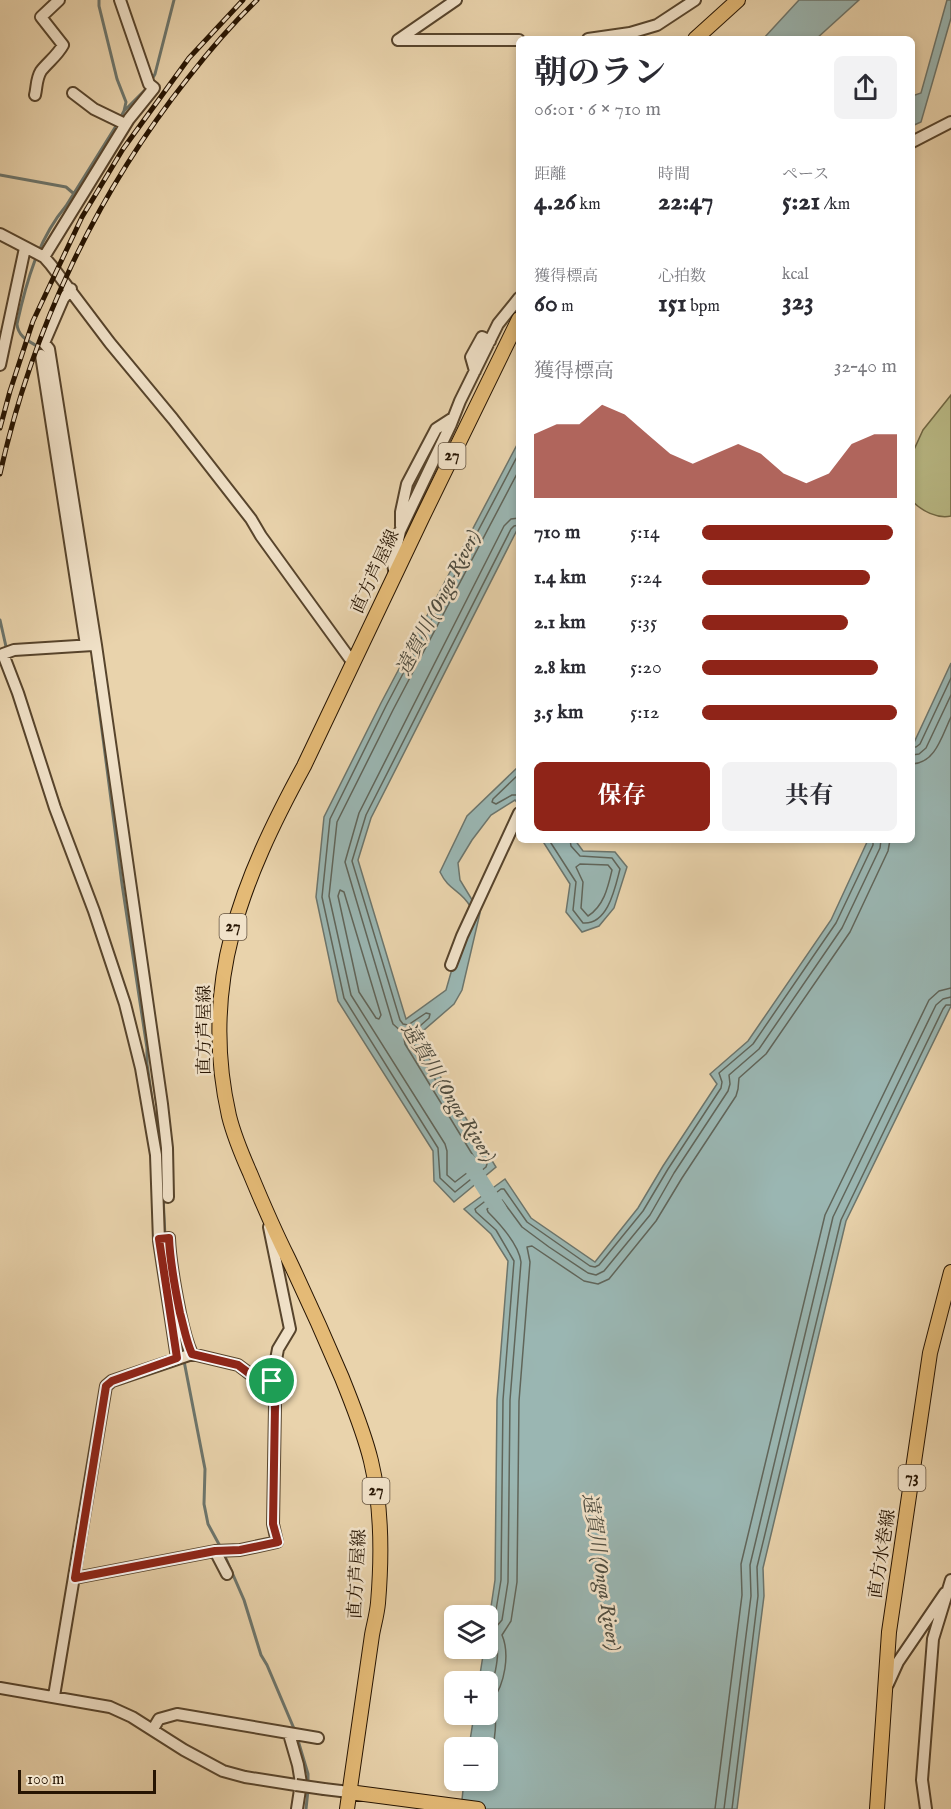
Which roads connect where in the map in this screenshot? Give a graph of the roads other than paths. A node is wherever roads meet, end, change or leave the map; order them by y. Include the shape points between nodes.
1 (59, 0) edge
2 (120, 0) edge
3 (456, 0) edge
4 (695, 0) edge
5 (738, 0) edge
6 (609, 36) edge
7 (698, 36) edge
8 (516, 40) edge
9 (73, 93) dead end
10 (35, 95) dead end
11 (951, 122) edge
12 (125, 124) junction
13 (915, 140) edge
14 (0, 234) edge
15 (35, 253) junction
16 (70, 289) junction
17 (516, 302) edge
18 (516, 325) edge
19 (41, 355) dead end
20 (0, 365) edge
21 (395, 575) junction
22 (353, 663) junction
23 (516, 819) edge
24 (452, 965) dead end
25 (168, 1197) dead end
26 (265, 1209) junction
27 (951, 1272) edge
28 (184, 1356) junction
29 (272, 1381) junction
30 (220, 1550) junction
31 (227, 1574) dead end
32 (75, 1578) junction
33 (950, 1584) edge
34 (0, 1688) edge
35 (886, 1688) junction
36 (54, 1696) junction
37 (153, 1729) junction
38 (289, 1734) junction
39 (318, 1738) dead end
40 (354, 1793) junction
41 (297, 1809) edge
42 (347, 1809) edge
43 (478, 1809) edge
44 (877, 1809) edge
45 (926, 1809) edge

1 - 10 street via 41,17 63,45 41,71
2 - 12 street via 149,84 154,88
3 - 8 street via 398,40
4 - 6 street via 657,25
5 - 7 main road
9 - 12 street
11 - 13 street
12 - 15 street
14 - 15 street
15 - 16 street
15 - 20 street
16 - 22 street via 251,519
16 - 25 street via 44,343 49,349 96,645 162,1104
17 - 21 street via 498,324 401,529 393,564
18 - 21 main road, 直方芦屋線 / 27
19 - 28 street via 89,645 3,654 125,1004 156,1155 163,1238
21 - 22 main road, 直方芦屋線 / 27
22 - 26 main road, 直方芦屋線 / 27 via 248,881 223,970 220,1056 224,1090 233,1127
23 - 24 street
26 - 29 street via 290,1329 278,1349
26 - 40 main road, 直方芦屋線 / 27 via 362,1427 372,1463 381,1548
27 - 35 main road, 直方水巻線 / 73 via 930,1353 889,1632
28 - 29 street via 238,1365 250,1374
28 - 32 street via 106,1386
29 - 30 street via 273,1524 278,1542
30 - 31 street
30 - 32 street
32 - 36 street
33 - 35 street via 898,1662
33 - 45 street via 933,1639 922,1780
34 - 36 street
35 - 44 main road, 直方水巻線 / 73
36 - 37 street via 110,1707
37 - 38 street via 159,1719 177,1714
37 - 40 street, bridge via 223,1771
38 - 39 street
38 - 41 street via 301,1783
40 - 42 main road, 直方芦屋線 / 27
40 - 43 main road

